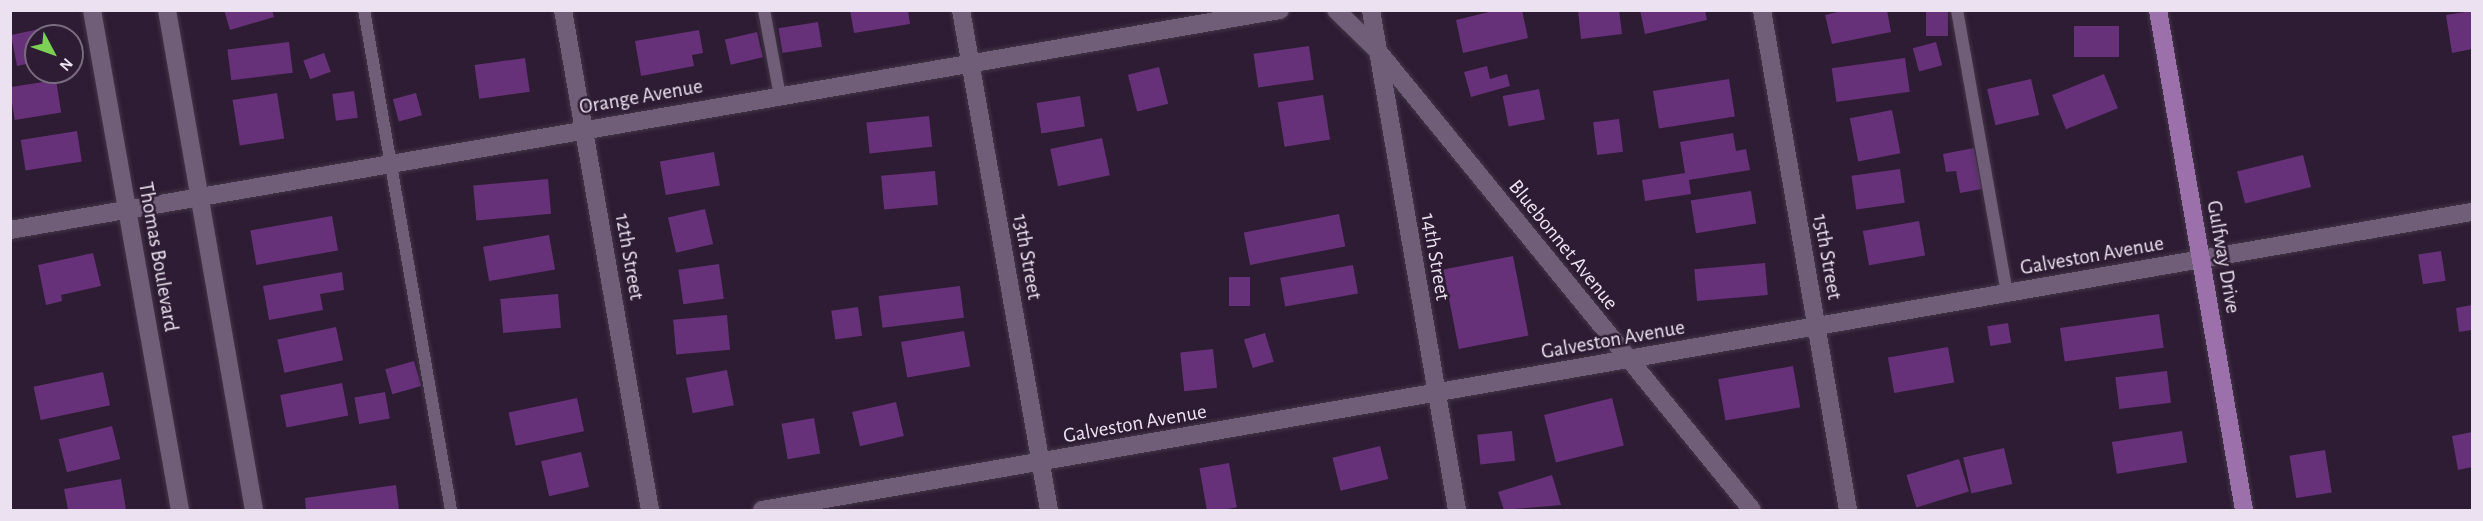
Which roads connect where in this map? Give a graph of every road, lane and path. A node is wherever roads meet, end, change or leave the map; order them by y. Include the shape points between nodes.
1 (92, 10) edge
2 (168, 10) edge
3 (364, 10) edge
4 (562, 10) edge
5 (764, 10) edge
6 (961, 10) edge
7 (1280, 10) edge
8 (1336, 10) edge
9 (1371, 10) edge
10 (1762, 10) edge
11 (1957, 10) edge
12 (2158, 10) edge
13 (1377, 50) junction
14 (970, 64) junction
15 (780, 96) junction
16 (584, 130) junction
17 (390, 163) junction
18 (200, 197) junction
19 (127, 210) junction
20 (2472, 212) edge
21 (10, 230) edge
22 (2201, 260) junction
23 (2007, 294) junction
24 (1817, 328) junction
25 (1627, 360) junction
26 (1437, 396) junction
27 (1041, 462) junction
28 (180, 510) edge
29 (254, 510) edge
30 (451, 510) edge
31 (650, 510) edge
32 (762, 510) edge
33 (1049, 510) edge
34 (1457, 510) edge
35 (1752, 510) edge
36 (1848, 510) edge
37 (2244, 510) edge

1 - 19 street, Thomas Boulevard
2 - 18 street
3 - 17 lane
4 - 16 street, 12th Street
5 - 15 lane
6 - 14 street, 13th Street
7 - 14 street, Orange Avenue
8 - 13 street, Bluebonnet Avenue
9 - 13 street, 14th Street
10 - 24 street, 15th Street
11 - 23 lane
12 - 22 main road, Gulfway Drive
13 - 25 street, Bluebonnet Avenue
13 - 26 street, 14th Street
14 - 15 street, Orange Avenue
14 - 27 street, 13th Street
15 - 16 street, Orange Avenue
16 - 17 street, Orange Avenue
16 - 31 street, 12th Street
17 - 18 street, Orange Avenue
17 - 30 lane
18 - 19 street, Orange Avenue
18 - 29 street
19 - 21 street, Orange Avenue
19 - 28 street, Thomas Boulevard
20 - 22 street, Galveston Avenue
22 - 23 street, Galveston Avenue
22 - 37 main road, Gulfway Drive
23 - 24 street, Galveston Avenue
24 - 25 street, Galveston Avenue
24 - 36 street, 15th Street
25 - 26 street, Galveston Avenue
25 - 35 street, Bluebonnet Avenue
26 - 27 street, Galveston Avenue
26 - 34 street, 14th Street
27 - 32 street, Galveston Avenue
27 - 33 street, 13th Street

